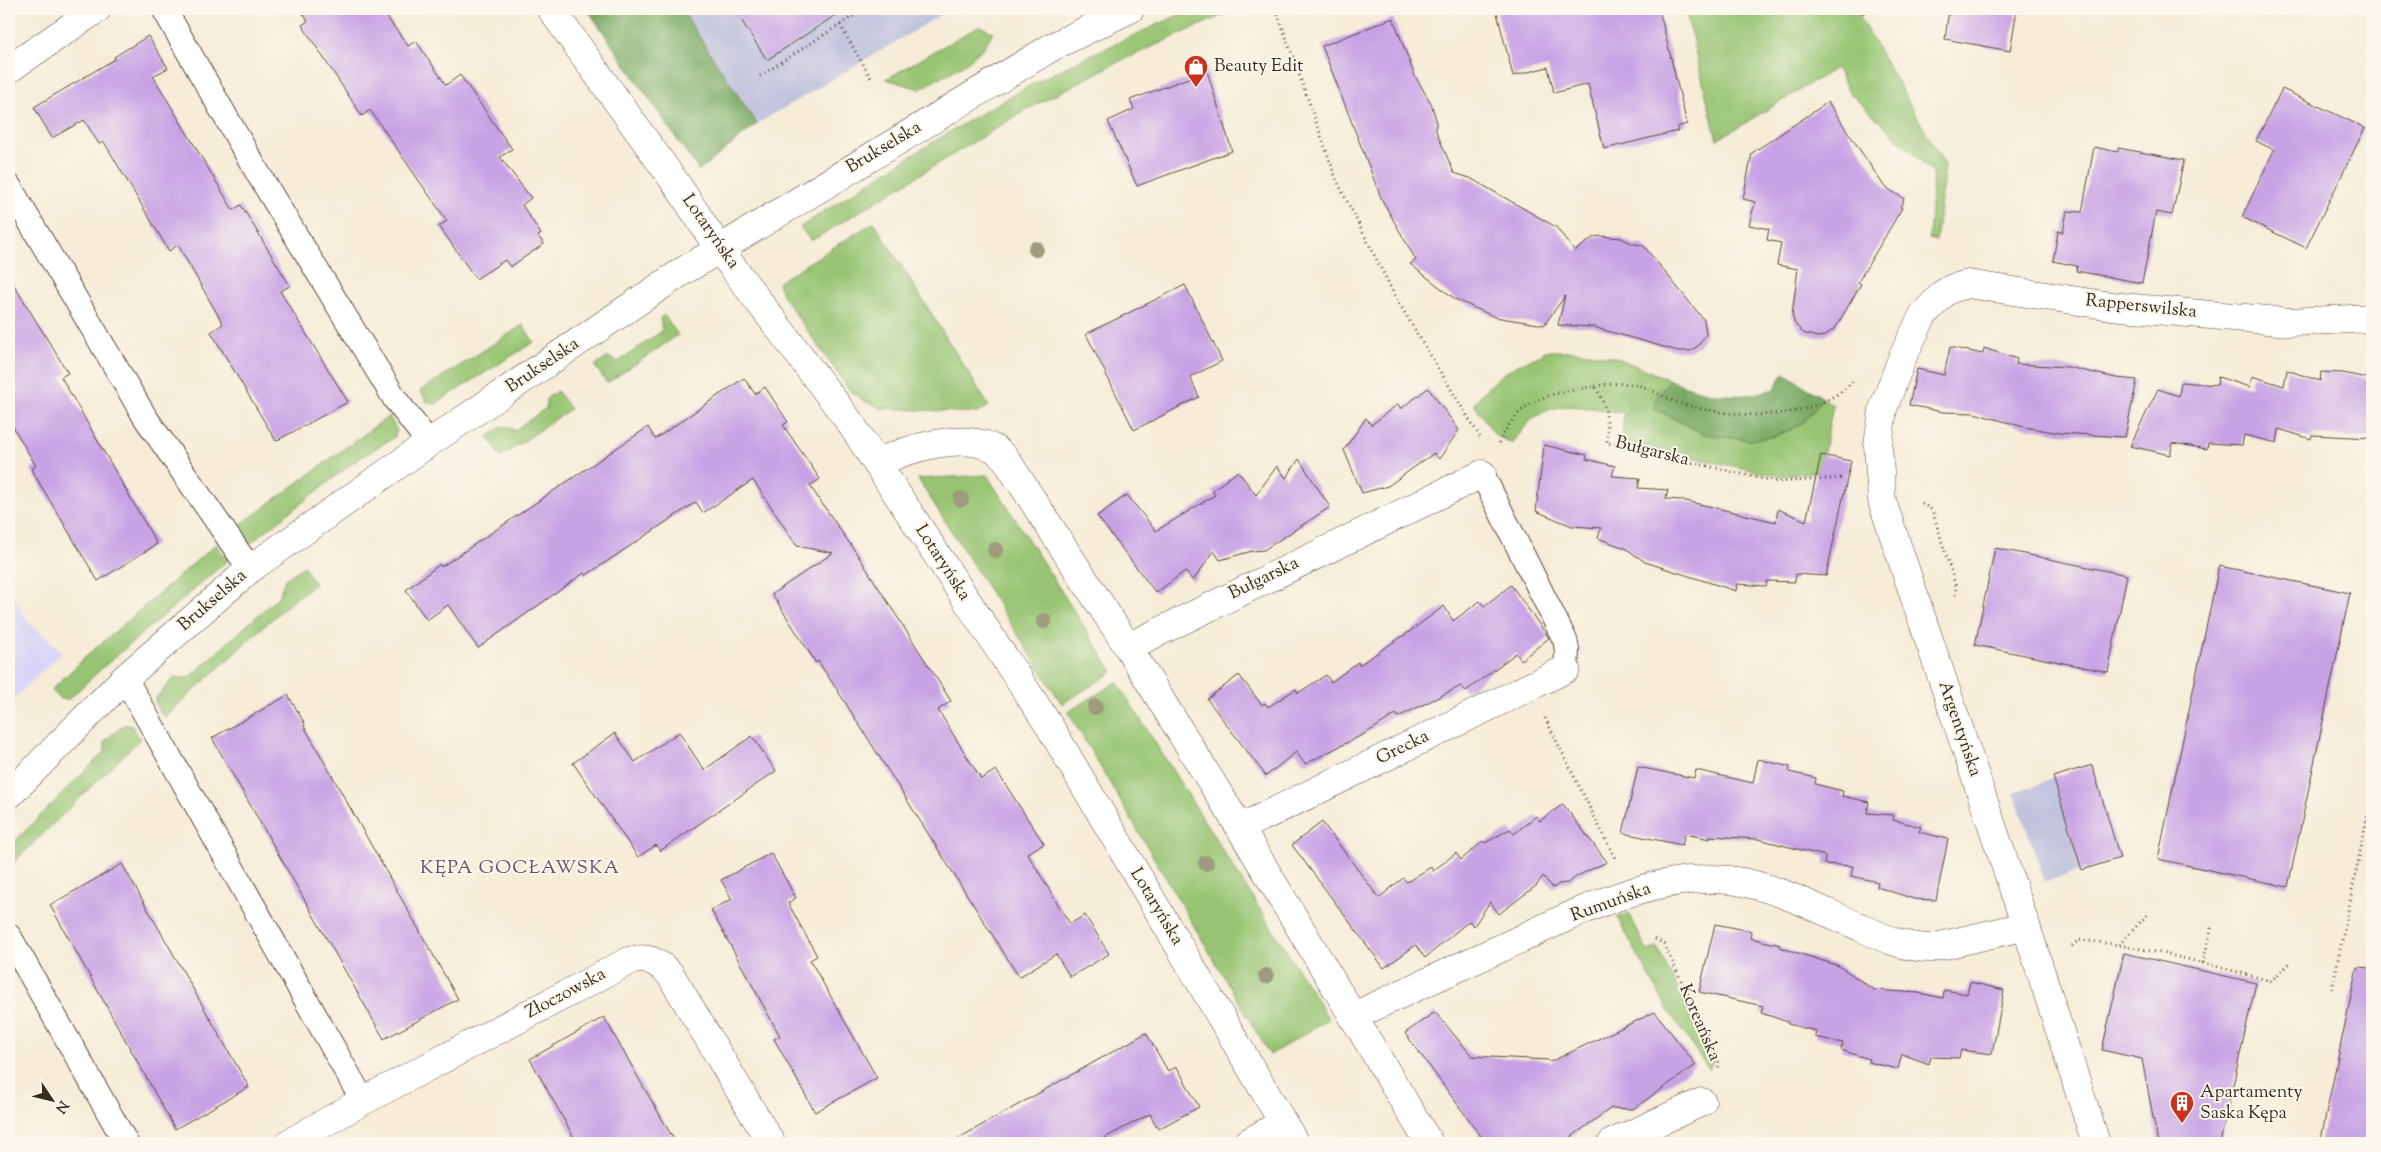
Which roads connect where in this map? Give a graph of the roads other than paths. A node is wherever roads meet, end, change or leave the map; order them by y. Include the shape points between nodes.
1 (97, 9) edge
2 (164, 9) edge
3 (550, 9) edge
4 (1130, 9) edge
5 (9, 69) edge
6 (9, 186) edge
7 (720, 249) junction
8 (1923, 315) joint
9 (2372, 318) edge
10 (429, 443) junction
11 (877, 463) junction
12 (1482, 474) joint
13 (250, 569) junction
14 (1128, 647) junction
15 (1554, 674) joint
16 (125, 678) junction
17 (9, 795) edge
18 (1240, 828) junction
19 (2026, 926) junction
20 (9, 936) edge
21 (1352, 1017) junction
22 (363, 1101) junction
23 (1702, 1102) road end
24 (1289, 1133) edge
25 (126, 1143) edge
26 (289, 1143) edge
27 (770, 1143) edge
28 (1247, 1143) edge
29 (1429, 1143) edge
30 (1612, 1143) edge
31 (2096, 1143) edge

1 - 5 street
2 - 10 lane via 259,175 390,391
3 - 7 street, Lotaryńska
4 - 7 street, Brukselska via 1052,47
6 - 13 lane via 144,418
7 - 10 street, Brukselska
7 - 11 street, Lotaryńska via 850,421
8 - 9 street, Rapperswilska via 1944,293 1968,284 2111,306 2289,322
8 - 19 street, Argentyńska via 1883,409 1878,445 1882,501
10 - 13 street, Brukselska
11 - 14 street via 903,451 957,441 993,448 1005,458
11 - 24 street, Lotaryńska via 1050,727
12 - 14 street, Bułgarska
12 - 15 lane via 1565,640 1568,650
13 - 16 street, Brukselska
14 - 18 street
15 - 18 street, Grecka
16 - 17 street, Brukselska
16 - 22 lane
18 - 21 street
19 - 21 street, Rumuńska via 1931,948 1916,948 1776,891 1722,879 1690,880 1632,891 1537,931
19 - 31 street, Argentyńska
20 - 25 lane
21 - 29 street
22 - 26 street, Złoczowska
22 - 27 street, Złoczowska via 629,961 644,958 656,962 670,974
23 - 30 street
24 - 28 street

